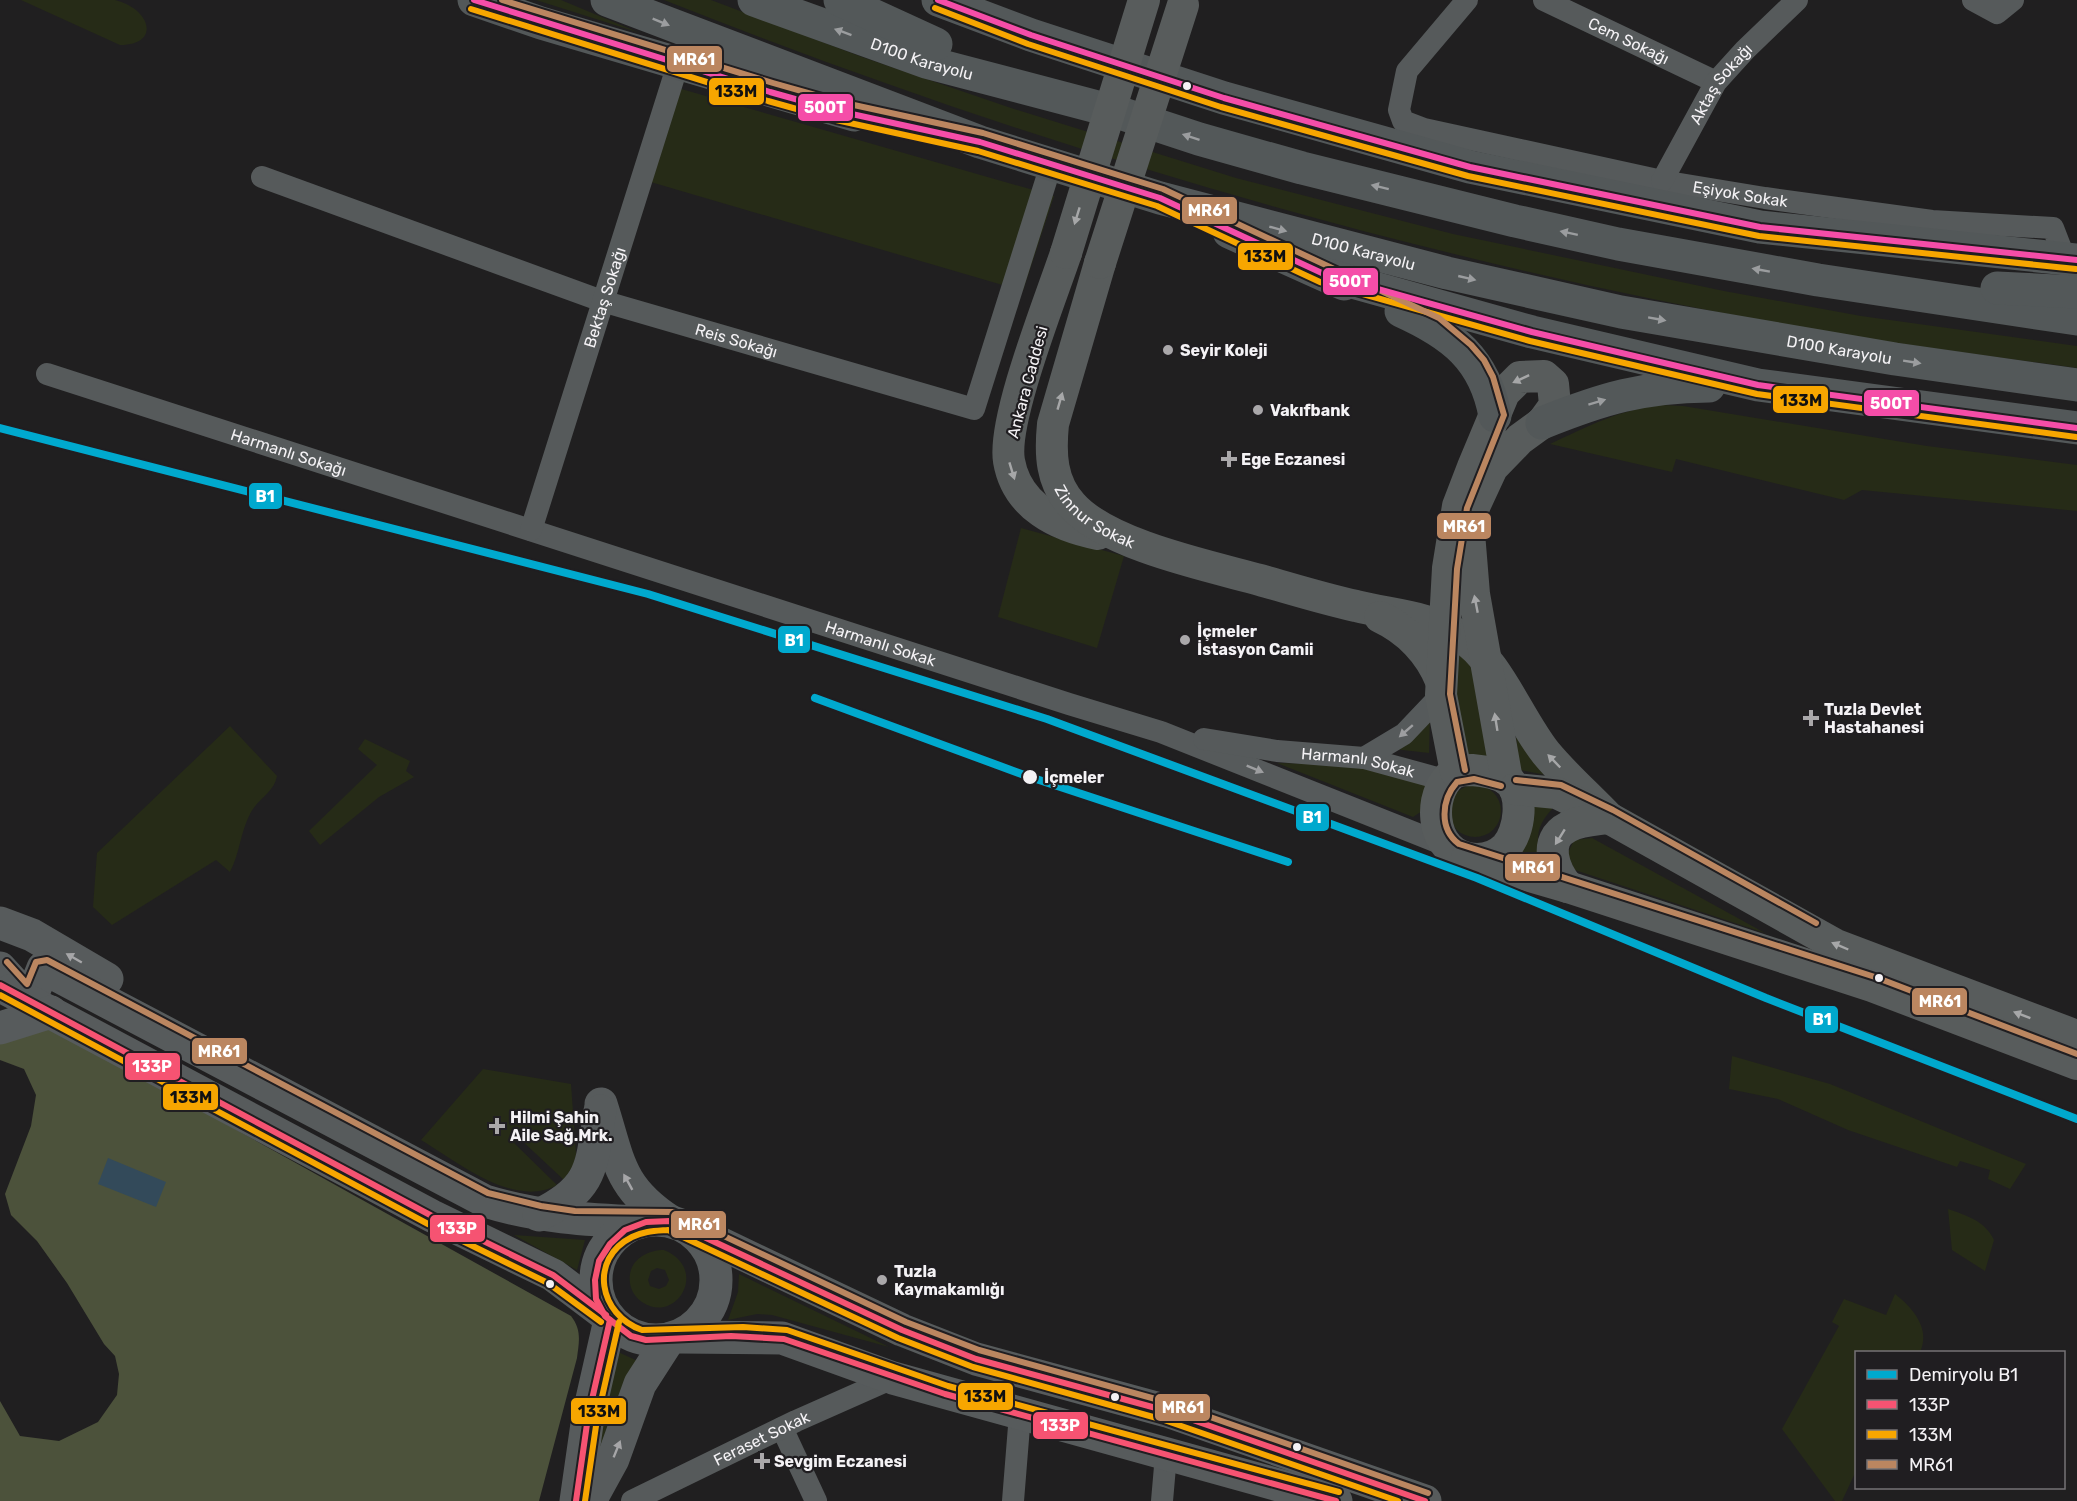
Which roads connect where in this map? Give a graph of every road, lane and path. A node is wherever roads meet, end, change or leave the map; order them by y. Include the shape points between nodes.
1 (474, 0) edge
2 (607, 0) edge
3 (754, 0) edge
4 (840, 0) edge
5 (938, 0) edge
6 (1144, 0) edge
7 (1467, 0) edge
8 (1544, 0) edge
9 (1797, 0) edge
10 (1973, 0) edge
11 (2013, 0) edge
12 (1183, 2) edge
13 (678, 64) junction
14 (1716, 82) junction
15 (1120, 114) junction
16 (980, 142) junction
17 (1051, 165) junction
18 (262, 177) dead end
19 (1662, 181) junction
20 (1160, 198) junction
21 (2071, 260) edge
22 (1324, 274) junction
23 (1818, 280) junction
24 (2077, 292) edge
25 (602, 301) junction
26 (2077, 319) edge
27 (47, 374) dead end
28 (1758, 385) junction
29 (2077, 386) edge
30 (1495, 416) junction
31 (1542, 423) junction
32 (2077, 428) edge
33 (531, 530) junction
34 (1134, 542) junction
35 (1448, 568) junction
36 (1358, 607) junction
37 (1446, 629) junction
38 (1486, 661) junction
39 (1441, 688) junction
40 (1161, 732) junction
41 (1364, 758) junction
42 (1452, 776) junction
43 (1511, 784) junction
44 (1609, 818) junction
45 (1456, 851) junction
46 (1568, 887) junction
47 (0, 923) edge
48 (0, 968) edge
49 (0, 985) edge
50 (41, 1006) junction
51 (0, 1028) edge
52 (2077, 1036) edge
53 (225, 1064) junction
54 (2077, 1064) edge
55 (538, 1215) junction
56 (665, 1223) junction
57 (608, 1318) junction
58 (674, 1338) junction
59 (893, 1378) junction
60 (1020, 1414) junction
61 (782, 1428) junction
62 (1166, 1455) junction
63 (642, 1499) edge
64 (576, 1501) edge
65 (590, 1501) edge
66 (816, 1501) edge
67 (1013, 1501) edge
68 (1162, 1501) edge
69 (1336, 1501) edge
70 (1425, 1501) edge

1 - 13 highway
2 -> 16 highway, D100 Karayolu
15 -> 3 highway, D100 Karayolu via 926,62
4 - 15 highway via 987,65
5 - 21 highway via 1224,98 1470,167 1760,227
6 -> 34 street, Ankara Caddesi, bridge via 1024,380 1009,459 1015,480 1032,504 1051,520
7 - 19 street, Eşiyok Sokak via 1407,72 1399,110 1403,121 1424,129
8 - 14 street, Cem Sokağı
9 - 14 street, Aktaş Sokağı
10 - 11 street via 1997,13
34 -> 12 street, Zinnur Sokak, bridge via 1085,518 1071,504 1058,484 1052,459 1053,424
13 - 16 highway via 838,111
13 - 25 street, Bektaş Sokağı
14 - 19 street, Aktaş Sokağı
23 -> 15 highway, D100 Karayolu via 1515,221 1245,152
16 - 17 highway, D100 Karayolu
17 - 20 highway, D100 Karayolu
17 - 25 street, Reis Sokağı via 974,409
18 - 25 street, Reis Sokağı
19 - 21 street, Eşiyok Sokak via 1932,221 2053,228
20 - 22 highway
20 -> 29 highway, D100 Karayolu via 1447,273 1621,312
22 - 28 highway via 1532,332
22 - 30 highway via 1433,326 1451,339 1471,358 1485,380
23 - 24 highway
23 - 26 highway, D100 Karayolu
25 - 33 street, Bektaş Sokağı
27 - 33 street, Harmanlı Sokağı
31 -> 28 highway via 1632,391 1673,386
28 - 32 highway
31 -> 30 street via 1555,405 1556,396 1553,384 1544,376 1520,378 1510,385
30 - 35 street via 1458,506
38 -> 31 street via 1474,594 1469,533 1473,508 1492,468
33 - 40 street, Harmanlı Sokak
34 - 36 street, Zinnur Sokak
35 - 36 street via 1432,592 1419,600 1404,605
35 - 37 street
36 - 37 street
36 - 39 street via 1402,629 1429,657
37 - 38 street via 1462,637
37 - 39 street
43 -> 38 street
44 -> 38 street via 1546,753
39 -> 41 street via 1404,734
39 - 42 street
40 - 41 street, Harmanlı Sokak via 1277,751
40 -> 45 street, Harmanlı Sokak
41 - 42 street, Harmanlı Sokak
42 - 43 street via 1472,770 1488,772
42 - 45 street via 1441,791 1436,820 1438,833
43 - 44 street via 1557,793
43 - 45 street via 1517,820 1504,849 1493,856
44 -> 46 street via 1578,822 1566,828 1555,841 1556,873
52 -> 44 street via 1836,945
45 - 46 street
46 - 54 street via 1872,986
53 -> 47 main road via 87,966 25,931
48 - 50 main road
49 - 50 main road
50 - 51 main road
50 - 53 main road via 43,968
50 - 57 main road via 432,1216 553,1275
53 - 55 main road via 466,1192 493,1204
55 - 56 main road
56 -> 55 main road via 628,1185 602,1104 587,1174 568,1199
56 - 57 main road via 623,1229 608,1242 599,1259 596,1288
56 - 58 main road via 700,1238 711,1254 716,1283 708,1311 696,1326
56 - 70 main road via 902,1330 976,1359 1167,1412
57 - 58 main road via 620,1330 639,1339
57 - 64 main road
58 - 59 main road via 782,1338
65 -> 58 main road via 613,1459 640,1384
59 - 60 main road
59 - 61 street, Feraset Sokak
60 - 62 main road
60 - 67 street
61 - 63 street, Feraset Sokak
61 - 66 street
62 - 68 street
62 - 69 main road

